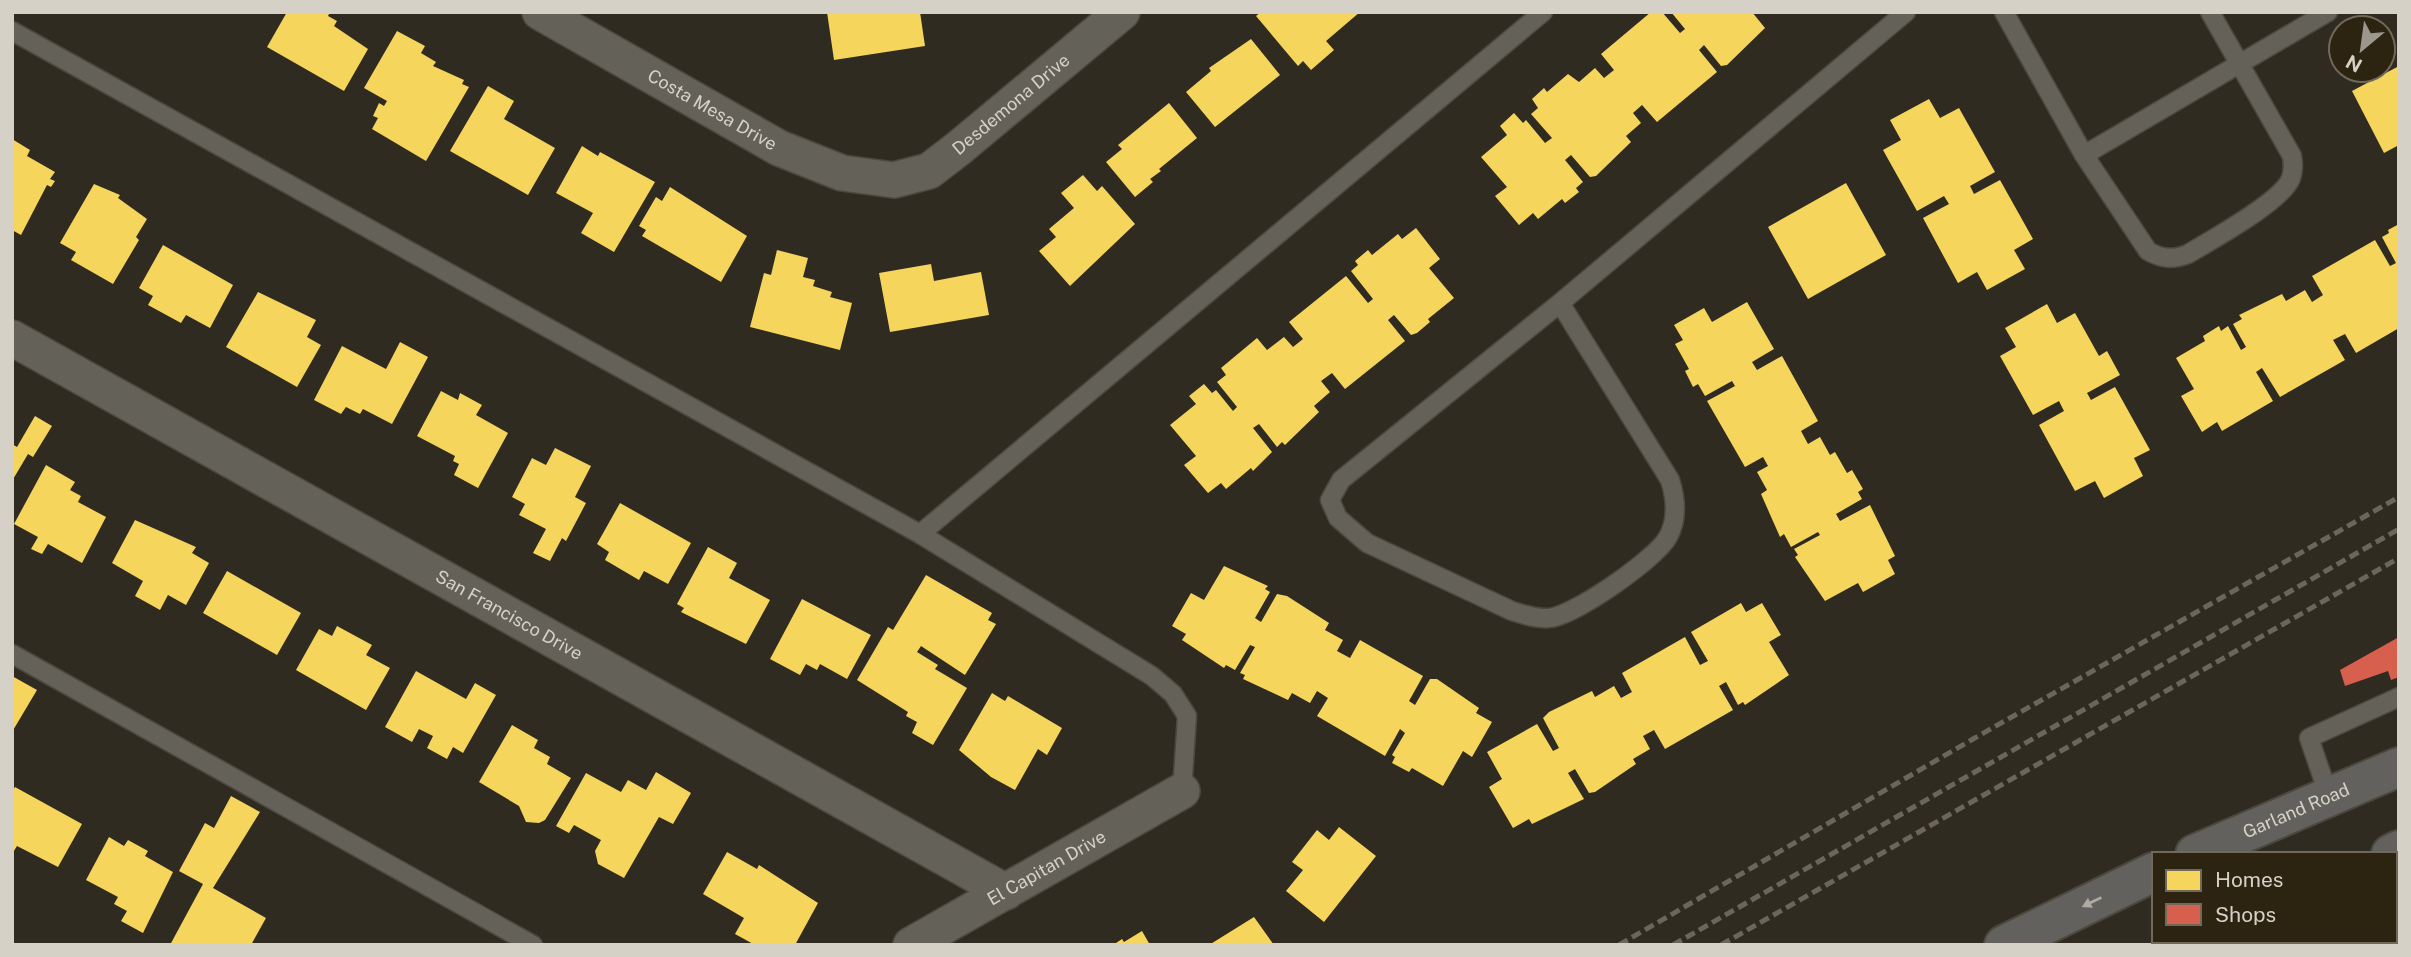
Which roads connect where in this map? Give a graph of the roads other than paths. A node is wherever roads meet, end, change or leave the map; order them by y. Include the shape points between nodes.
1 (540, 12) edge
2 (1122, 12) edge
3 (1543, 12) edge
4 (1906, 12) edge
5 (2004, 12) edge
6 (2210, 12) edge
7 (2328, 12) edge
8 (12, 31) edge
9 (2240, 65) junction
10 (2084, 155) junction
11 (894, 180) joint
12 (1560, 303) junction
13 (12, 338) edge
14 (920, 534) junction
15 (12, 654) edge
16 (2399, 697) edge
17 (2399, 767) edge
18 (1182, 791) joint
19 (2329, 796) junction
20 (2200, 852) edge
21 (2152, 873) edge
22 (1006, 892) junction
23 (533, 945) edge
24 (911, 945) edge
25 (2004, 945) edge

1 - 11 street, Costa Mesa Drive via 779,148 842,173
2 - 11 street, Desdemona Drive via 959,149 929,171
3 - 14 lane
4 - 12 lane
5 - 10 lane
6 - 9 lane
7 - 9 lane
8 - 14 lane
9 - 10 lane
9 - 10 lane via 2292,156 2291,180 2279,196 2188,254 2159,257 2148,251
12 - 12 lane via 1341,480 1331,500 1338,519 1367,542 1533,617 1568,614 1649,561 1668,538 1676,499 1670,480
13 - 22 street, San Francisco Drive
14 - 18 lane via 1153,676 1173,694 1188,716
15 - 23 lane
16 - 19 lane via 2309,738
17 - 19 main road, Garland Road
18 - 22 street, El Capitan Drive
19 - 20 main road, Garland Road
21 -> 25 main road
22 - 24 street, El Capitan Drive

